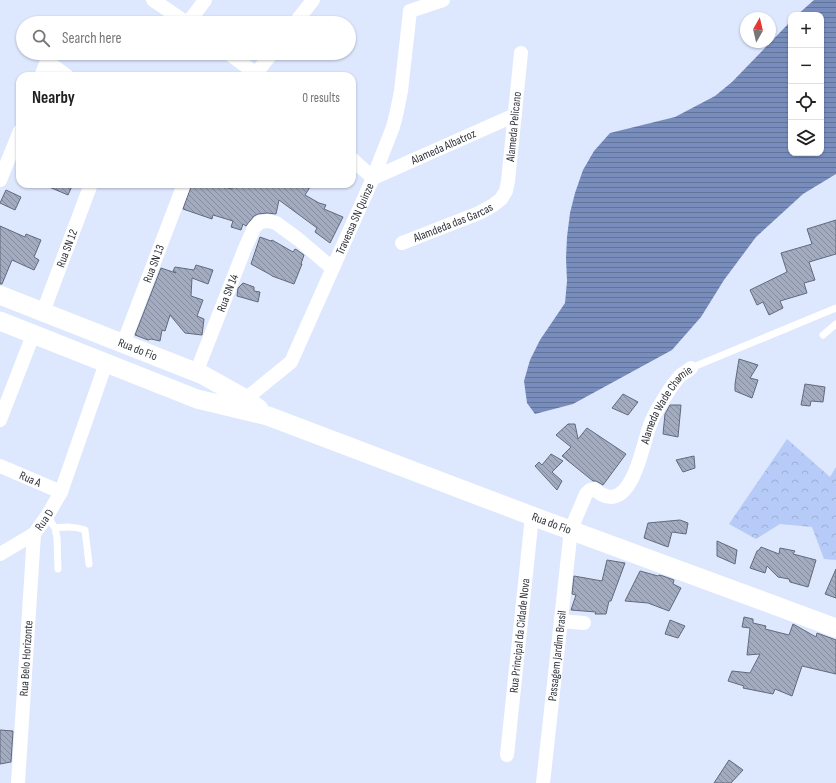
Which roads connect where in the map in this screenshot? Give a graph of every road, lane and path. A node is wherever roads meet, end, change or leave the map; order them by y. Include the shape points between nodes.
1 (153, 0) edge
2 (205, 0) edge
3 (313, 0) edge
4 (443, 0) edge
5 (177, 16) edge
6 (193, 16) edge
7 (301, 16) edge
8 (521, 53) dead end
9 (237, 60) edge
10 (267, 60) edge
11 (43, 72) edge
12 (62, 72) edge
13 (252, 72) edge
14 (258, 72) edge
15 (515, 115) junction
16 (16, 141) edge
17 (356, 163) edge
18 (373, 178) junction
19 (0, 180) edge
20 (90, 188) edge
21 (182, 188) edge
22 (501, 198) joint
23 (402, 243) dead end
24 (332, 268) junction
25 (0, 296) edge
26 (836, 308) edge
27 (43, 312) junction
28 (0, 321) edge
29 (836, 324) edge
30 (33, 334) junction
31 (823, 335) dead end
32 (123, 344) junction
33 (106, 363) junction
34 (691, 368) joint
35 (196, 373) junction
36 (239, 403) junction
37 (0, 420) edge
38 (0, 466) edge
39 (61, 492) junction
40 (48, 516) junction
41 (532, 516) junction
42 (55, 528) junction
43 (572, 529) junction
44 (34, 534) junction
45 (6, 544) edge
46 (0, 554) edge
47 (89, 564) dead end
48 (58, 569) dead end
49 (561, 621) junction
50 (584, 624) dead end
51 (836, 628) edge
52 (507, 755) dead end
53 (18, 783) edge
54 (543, 783) edge

1 - 5 street
2 - 6 street
3 - 7 street
4 - 18 street, Travessa SN Quinze via 410,11 398,111
8 - 15 street, Alameda Pelicano
9 - 13 street
10 - 14 street
11 - 12 street via 47,61
15 - 18 street, Alameda Albatroz
15 - 22 street, Alameda Pelicano via 508,181
16 - 19 street
17 - 18 street
18 - 24 street, Travessa SN Quinze
20 - 27 street, Rua SN 12
21 - 32 street, Rua SN 13
22 - 23 street, Alamdeda das Garcas via 479,213
24 - 35 street, Rua SN 14 via 276,223 260,222 254,228
24 - 36 street, Travessa SN Quinze via 292,362
25 - 27 street, Rua do Fio
26 - 34 lane, Alameda Wade Chamie
27 - 32 street, Rua do Fio
28 - 30 street, Rua do Fio
29 - 31 lane
30 - 33 street, Rua do Fio
30 - 37 street
32 - 35 street, Rua do Fio
33 - 36 street, Rua do Fio via 197,399
33 - 39 street
34 - 43 street, Alameda Wade Chamie via 681,376 659,407 650,424 629,485 618,495 611,497 590,490
35 - 36 street, Rua do Fio via 203,375
36 - 41 street, Rua do Fio
38 - 39 street, Rua A
39 - 40 street, Rua D
40 - 42 lane
40 - 44 street, Rua D
41 - 43 street, Rua do Fio
41 - 52 street, Rua Principal da Cidade Nova
42 - 47 lane via 85,530
42 - 48 lane
43 - 49 street, Passagem Jardim Brasil
43 - 51 street, Rua do Fio
44 - 45 street, Rua D
44 - 53 street, Rua Belo Horizonte
45 - 46 street, Rua D
49 - 50 street
49 - 54 street, Passagem Jardim Brasil

